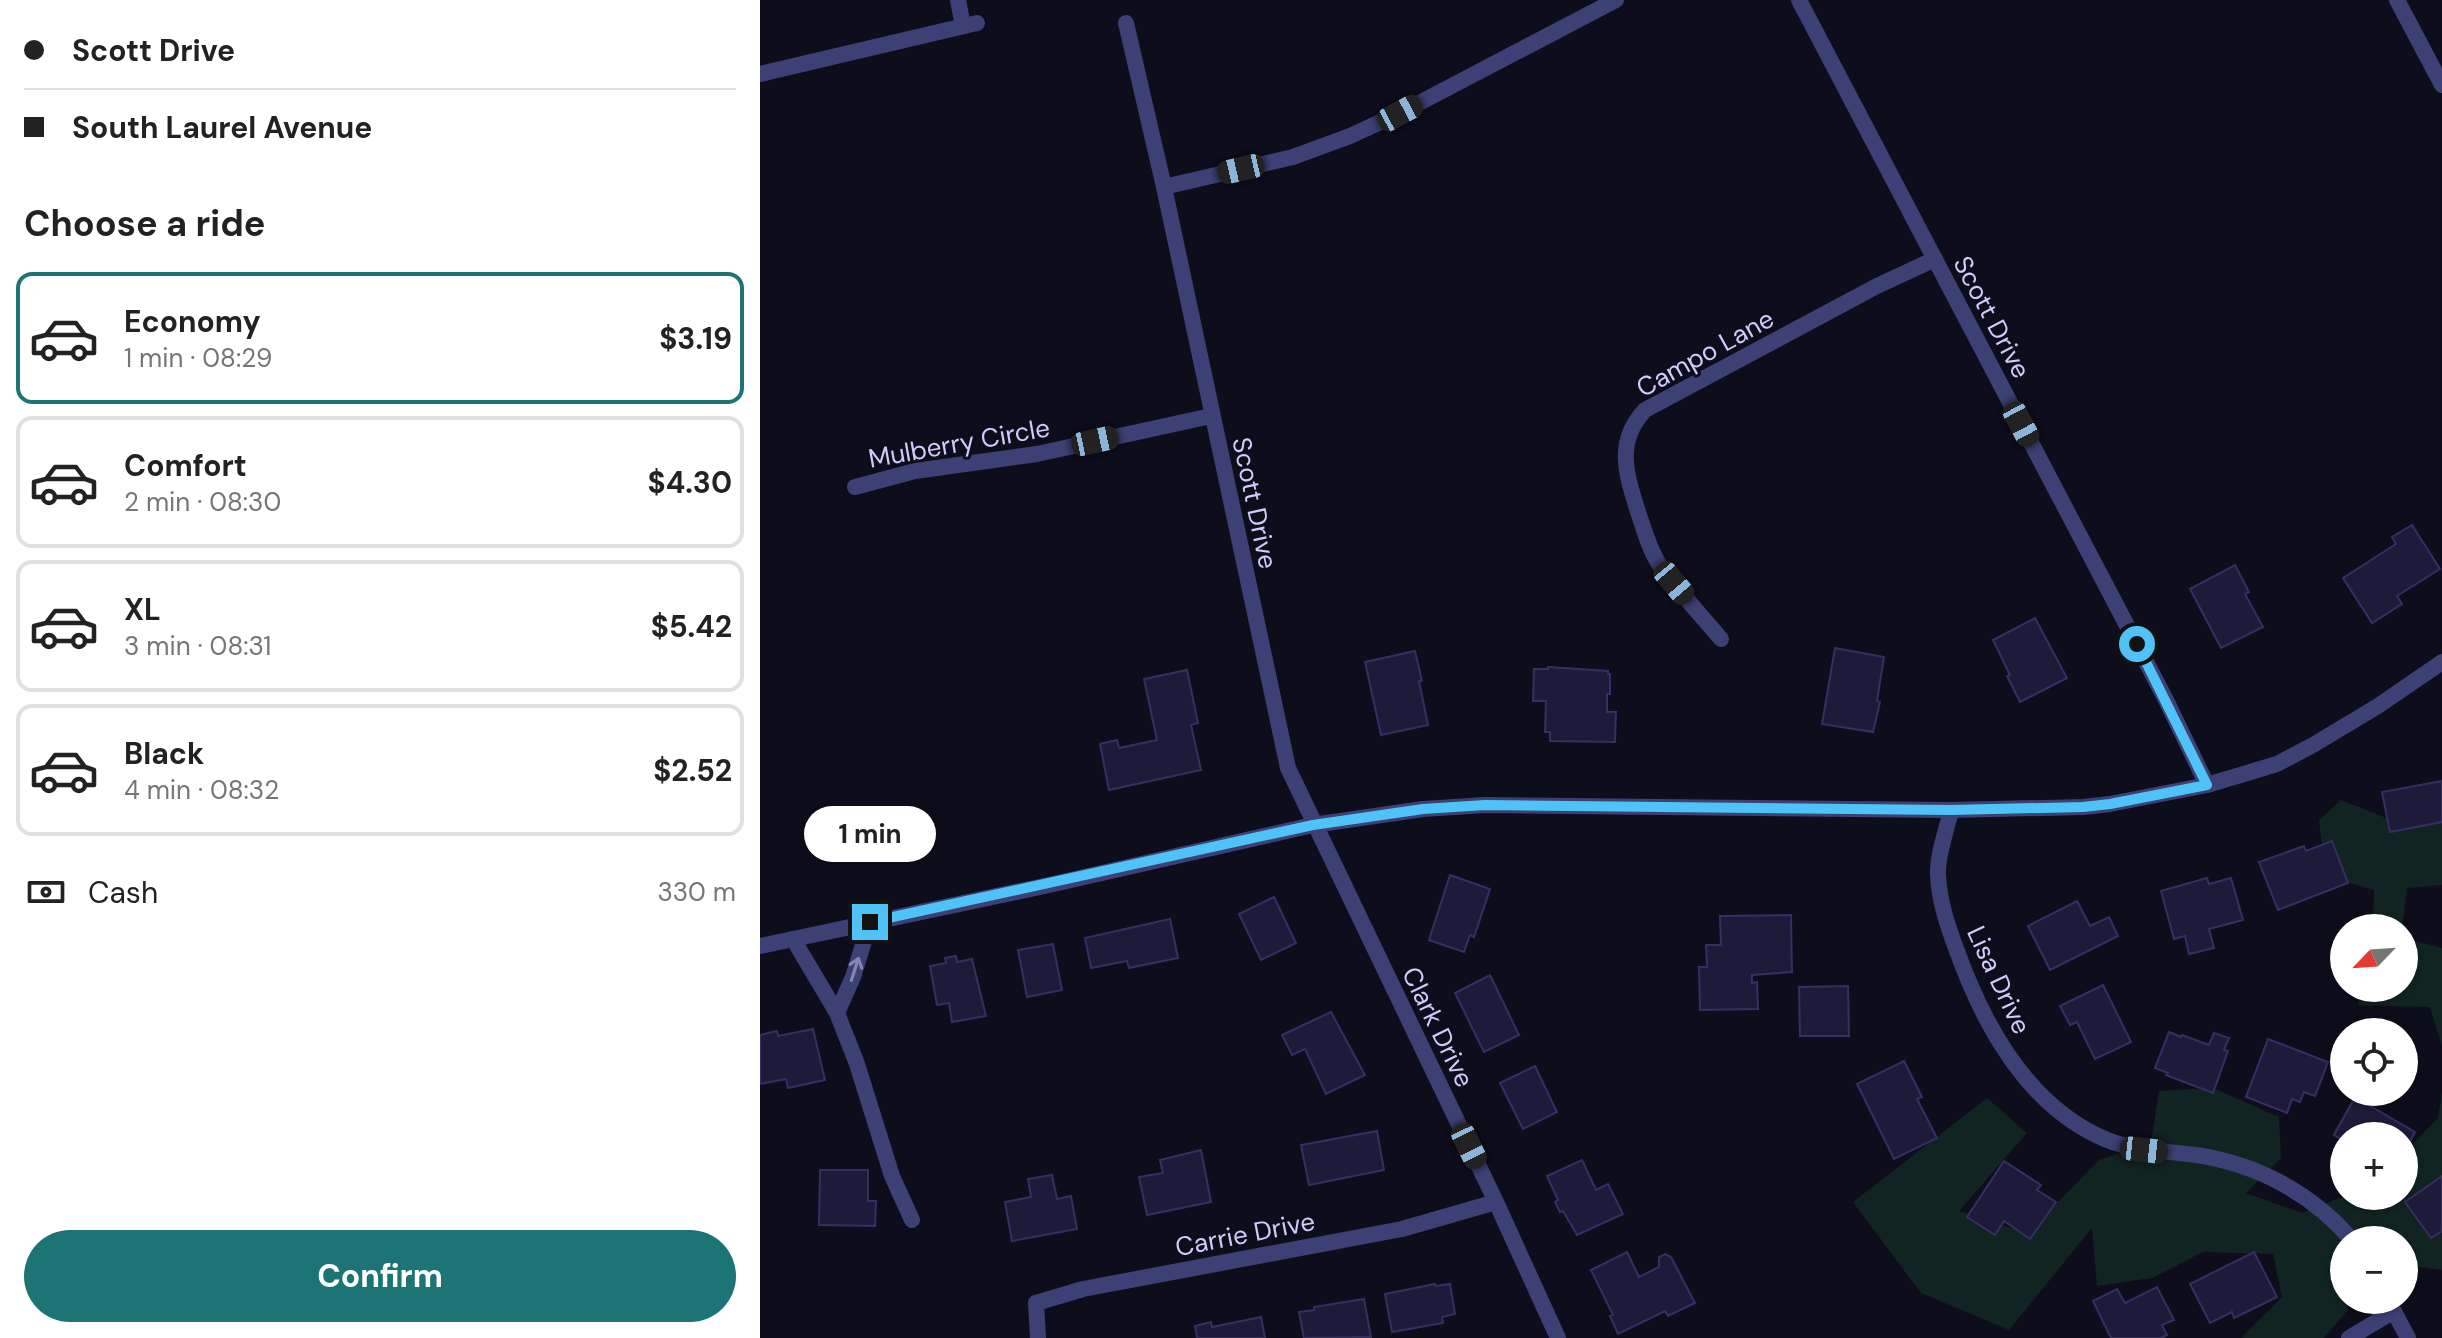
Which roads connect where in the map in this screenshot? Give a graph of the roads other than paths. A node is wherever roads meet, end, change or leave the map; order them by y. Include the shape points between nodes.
1 (958, 0) edge
2 (1616, 0) edge
3 (1799, 0) edge
4 (2397, 0) edge
5 (1126, 23) dead end
6 (760, 74) edge
7 (2442, 85) edge
8 (1164, 187) junction
9 (1935, 259) junction
10 (1211, 416) junction
11 (855, 487) dead end
12 (1721, 639) dead end
13 (2442, 662) edge
14 (2207, 785) junction
15 (1951, 810) junction
16 (1313, 825) junction
17 (870, 922) junction
18 (793, 939) junction
19 (760, 946) edge
20 (837, 1013) junction
21 (1496, 1202) junction
22 (912, 1220) dead end
23 (2340, 1226) edge
24 (2380, 1314) edge
25 (2396, 1314) edge
26 (1038, 1338) edge
27 (1558, 1338) edge
28 (2349, 1338) edge
29 (2408, 1338) edge

1 - 6 street via 970,25
2 - 8 street via 1350,136 1293,157
3 - 9 street, Scott Drive
4 - 7 street
5 - 8 street, Scott Drive
8 - 10 street, Scott Drive
9 - 12 street, Campo Lane via 1645,410 1634,422 1625,459 1646,538 1659,565
9 - 14 street, Scott Drive
10 - 11 street, Mulberry Circle
10 - 16 street, Scott Drive via 1288,768
13 - 14 street via 2277,764
14 - 15 street via 2083,807
15 - 16 street via 1485,805
15 - 23 street, Lisa Drive via 1938,872 1948,926 1986,1019 2028,1081 2067,1116 2108,1140 2223,1160 2264,1174 2295,1190
16 - 17 street
16 - 21 street, Clark Drive
17 - 18 street
20 -> 17 street
18 - 19 street
18 - 20 street
20 - 22 street
21 - 26 street, Carrie Drive via 1402,1229 1083,1289 1036,1303
21 - 27 street, Clark Drive
24 - 28 street
25 - 29 street

